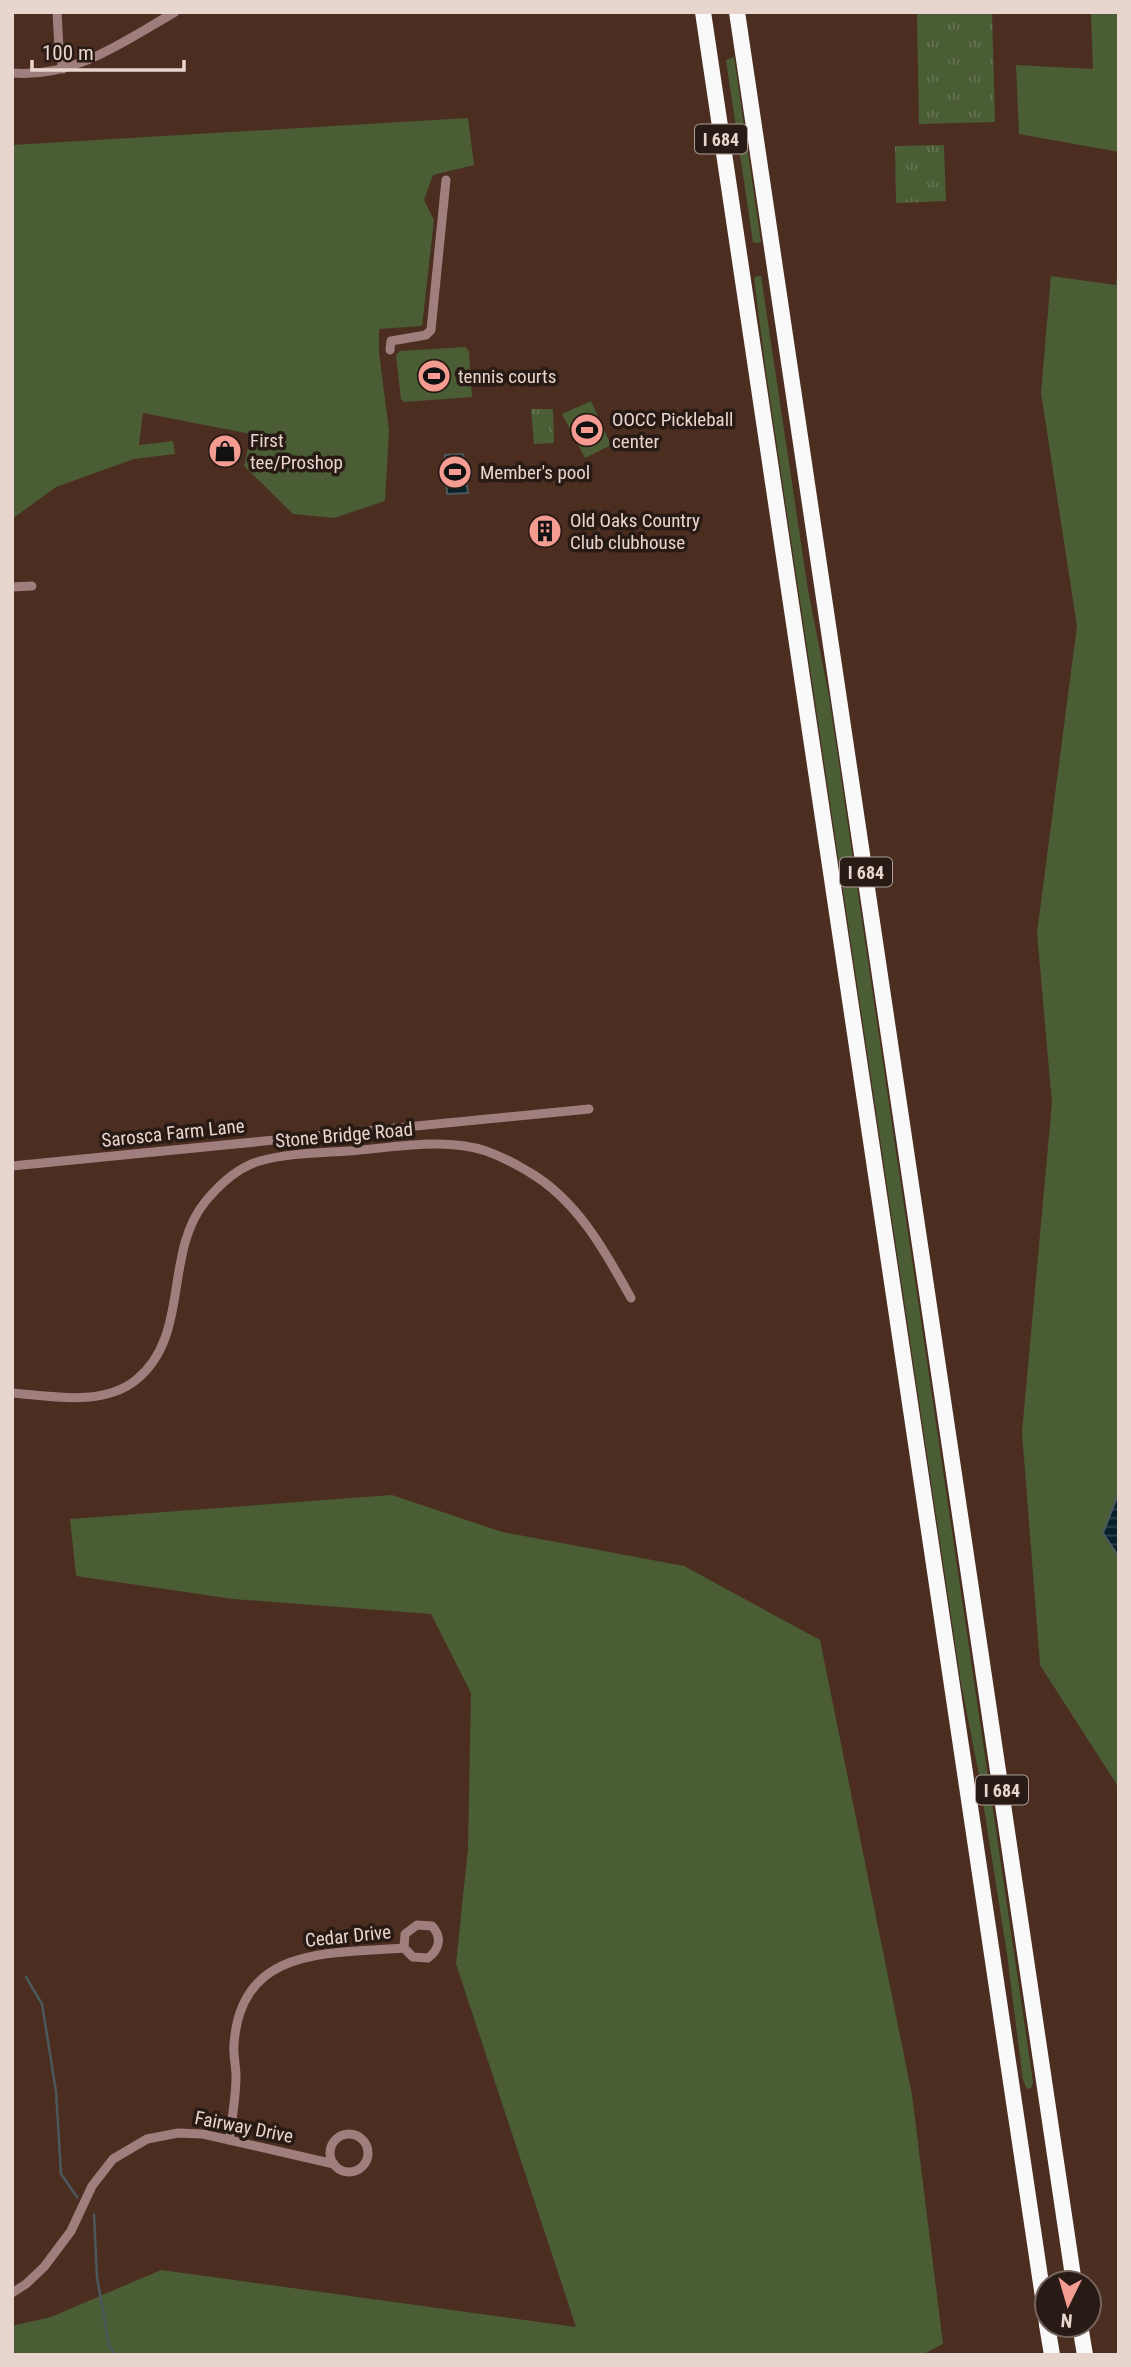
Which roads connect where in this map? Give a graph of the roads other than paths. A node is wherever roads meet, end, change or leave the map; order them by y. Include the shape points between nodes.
1 (57, 12) edge
2 (175, 12) edge
3 (703, 12) edge
4 (737, 12) edge
5 (63, 69) junction
6 (12, 73) edge
7 (446, 180) dead end
8 (390, 350) dead end
9 (32, 586) dead end
10 (12, 587) edge
11 (589, 1109) dead end
12 (12, 1166) edge
13 (631, 1298) dead end
14 (12, 1393) edge
15 (404, 1948) junction
16 (229, 2140) junction
17 (334, 2164) junction
18 (1039, 2269) edge
19 (1072, 2269) edge
20 (12, 2293) edge

1 - 5 street
2 - 5 street via 127,43
3 - 18 highway, I 684
4 - 19 highway, I 684
5 - 6 street
7 - 8 street via 431,330 391,341
9 - 10 street
11 - 12 street, Sarosca Farm Lane
13 - 14 street, Stone Bridge Road via 588,1227 558,1193 529,1172 485,1151 419,1146 260,1161 222,1185 194,1220 179,1269 170,1329 155,1359 133,1382 94,1397
15 - 15 street, Cedar Drive via 413,1957 428,1958 435,1953 437,1931 417,1925 405,1934
15 - 16 street, Cedar Drive via 310,1956 272,1970 257,1983 236,2026
16 - 17 street, Fairway Drive
16 - 20 street, Fairway Drive via 178,2133 147,2139 113,2159 44,2267
17 - 17 street, Fairway Drive via 343,2171 361,2169 369,2153 365,2141 354,2134 335,2140 330,2151

